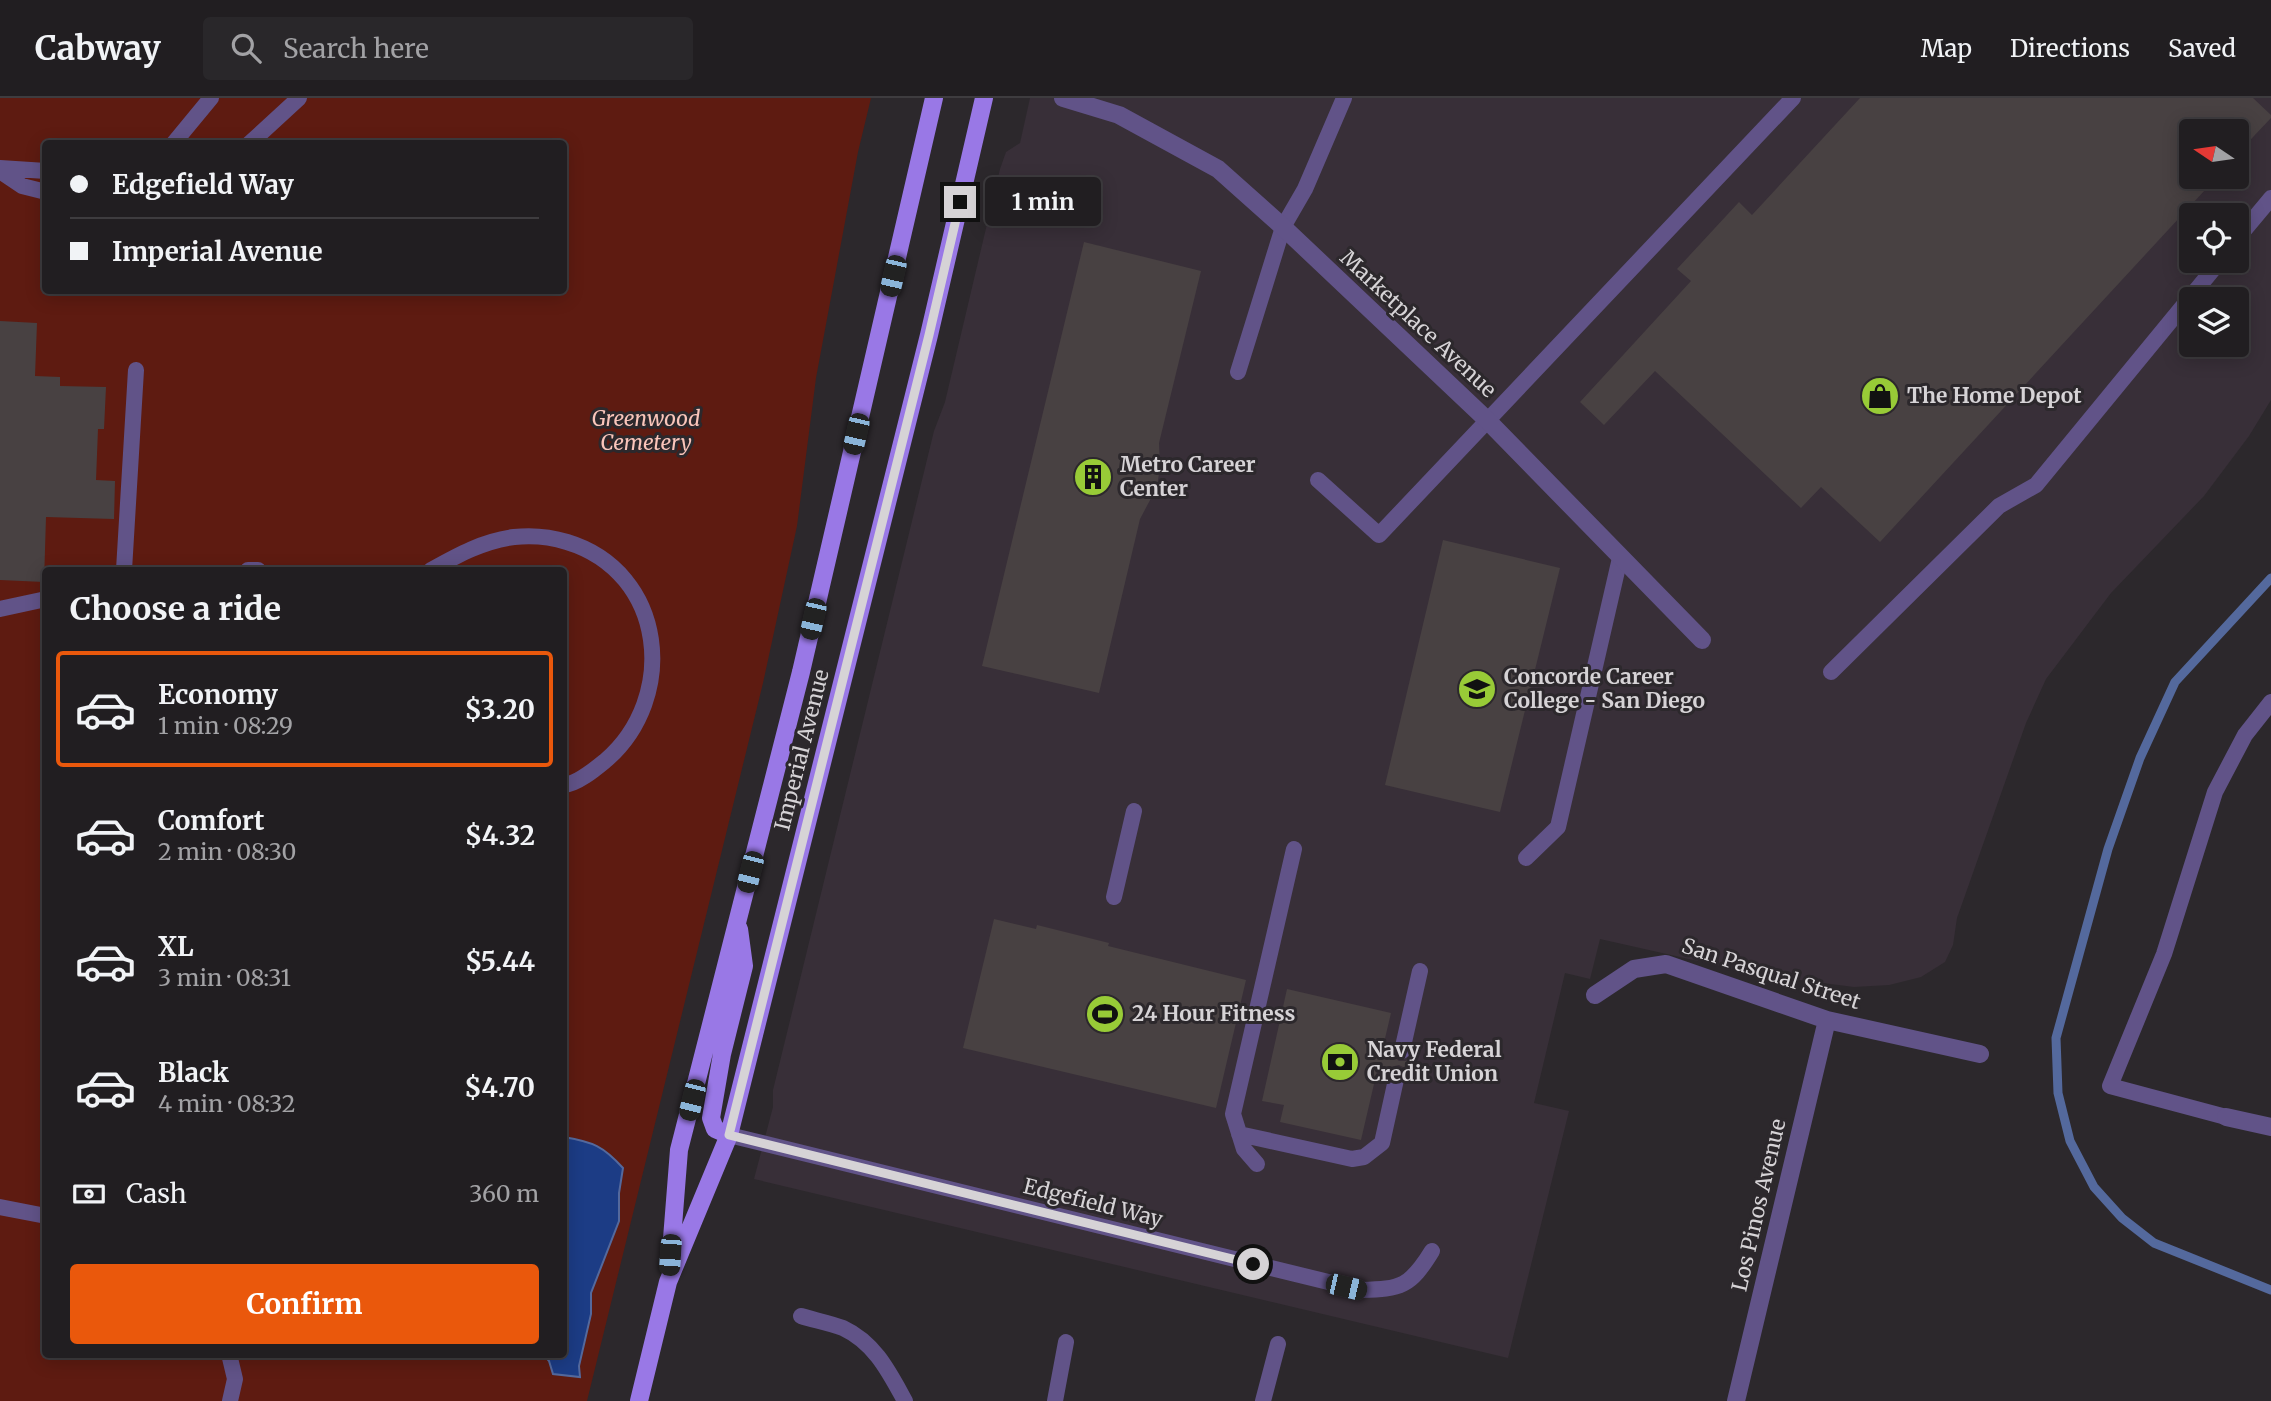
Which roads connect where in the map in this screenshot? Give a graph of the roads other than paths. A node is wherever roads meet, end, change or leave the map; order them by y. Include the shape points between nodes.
1 (211, 98) edge
2 (299, 98) edge
3 (934, 98) edge
4 (984, 98) edge
5 (1063, 98) edge
6 (1344, 98) edge
7 (1793, 98) edge
8 (176, 140) edge
9 (253, 140) edge
10 (0, 170) edge
11 (42, 171) edge
12 (42, 191) edge
13 (2271, 198) edge
14 (2249, 224) edge
15 (1283, 227) junction
16 (2210, 273) edge
17 (136, 370) dead end
18 (1238, 372) dead end
19 (1487, 421) junction
20 (1318, 480) dead end
21 (1620, 558) junction
22 (124, 567) edge
23 (436, 567) edge
24 (42, 600) edge
25 (0, 609) edge
26 (1702, 640) dead end
27 (1831, 672) dead end
28 (2271, 702) edge
29 (567, 784) edge
30 (1134, 811) dead end
31 (1294, 849) dead end
32 (1526, 859) dead end
33 (1114, 897) dead end
34 (737, 922) junction
35 (1420, 971) dead end
36 (1595, 995) dead end
37 (1827, 1020) junction
38 (1402, 1051) dead end
39 (1980, 1054) dead end
40 (1397, 1075) dead end
41 (2226, 1117) joint
42 (2271, 1127) edge
43 (1239, 1134) junction
44 (729, 1135) junction
45 (1257, 1164) dead end
46 (0, 1207) edge
47 (42, 1215) edge
48 (1432, 1251) dead end
49 (668, 1282) junction
50 (801, 1315) dead end
51 (1066, 1342) dead end
52 (1278, 1344) dead end
53 (230, 1358) edge
54 (230, 1401) edge
55 (639, 1401) edge
56 (905, 1401) edge
57 (1055, 1401) edge
58 (1263, 1401) edge
59 (1736, 1401) edge

1 - 8 lane
2 - 9 lane
3 - 34 main road, Imperial Avenue via 801,672
4 - 44 main road, Imperial Avenue
5 - 15 street, Marketplace Avenue via 1119,115 1218,169
6 - 15 lane via 1305,189
7 - 19 lane
10 - 11 lane
10 - 12 lane via 22,186
13 - 14 lane
15 - 18 lane
15 - 19 street, Marketplace Avenue
16 - 27 lane via 2036,485 1999,506
17 - 22 lane
19 - 20 lane via 1379,535
19 - 21 street, Marketplace Avenue
21 - 26 street, Marketplace Avenue
21 - 32 lane via 1558,827
23 - 29 lane via 488,542 552,538 582,547 626,579 648,623 652,676 632,731 617,751
24 - 25 lane
28 - 41 lane via 2245,735 2216,792 2164,954 2110,1086
30 - 33 lane
31 - 43 lane via 1233,1114
34 - 44 main road via 744,966 711,1118 715,1129
34 - 49 main road, Imperial Avenue via 679,1150
35 - 38 lane
36 - 37 street, San Pasqual Street via 1634,969 1666,964
37 - 39 street, San Pasqual Street
37 - 59 street, Los Pinos Avenue
40 - 43 lane via 1382,1143 1364,1157
41 - 42 street
43 - 45 lane
44 - 48 lane, Edgefield Way via 1360,1290 1394,1289 1418,1274
44 - 49 main road, Imperial Avenue
46 - 47 lane
49 - 55 main road, Imperial Avenue
50 - 56 lane via 843,1328 866,1343 884,1362
51 - 57 lane
52 - 58 lane
53 - 54 lane via 234,1379

